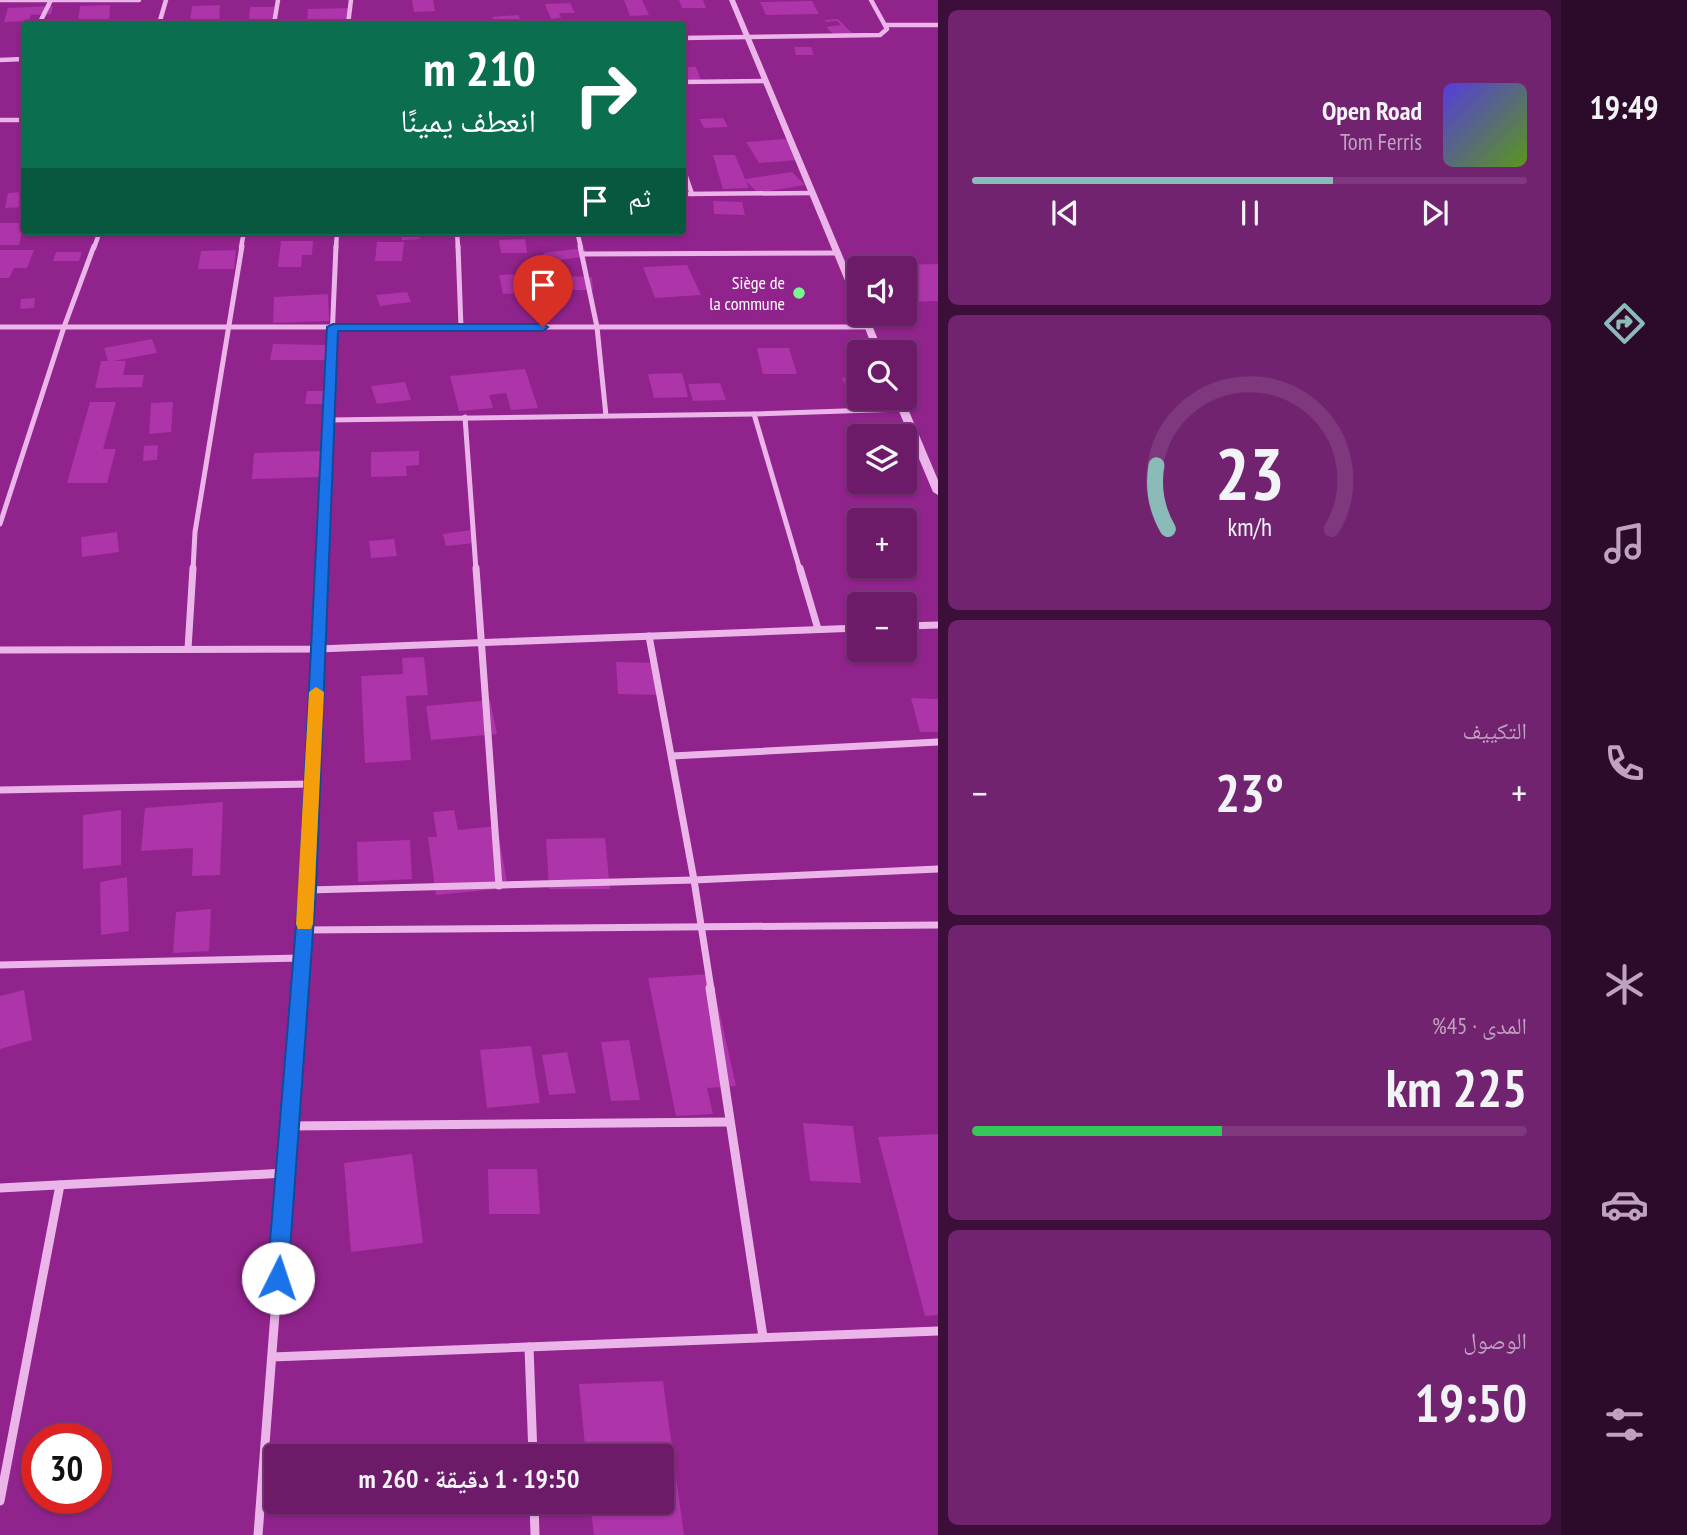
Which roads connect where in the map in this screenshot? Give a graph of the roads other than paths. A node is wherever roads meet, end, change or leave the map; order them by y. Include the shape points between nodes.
1 (0, 0) edge
2 (51, 0) edge
3 (139, 0) edge
4 (166, 0) edge
5 (278, 0) edge
6 (351, 0) edge
7 (732, 0) edge
8 (871, 0) edge
9 (40, 21) edge
10 (160, 21) edge
11 (274, 21) edge
12 (348, 21) edge
13 (885, 25) junction
14 (938, 25) edge
15 (747, 37) junction
16 (686, 38) edge
17 (21, 58) edge
18 (0, 60) edge
19 (766, 80) junction
20 (686, 82) edge
21 (21, 120) edge
22 (0, 121) edge
23 (686, 177) edge
24 (813, 193) junction
25 (686, 194) edge
26 (692, 194) junction
27 (98, 235) edge
28 (243, 235) edge
29 (337, 235) edge
30 (457, 235) edge
31 (578, 235) edge
32 (838, 253) junction
33 (582, 254) junction
34 (847, 275) edge
35 (0, 327) edge
36 (64, 327) junction
37 (230, 327) junction
38 (333, 327) junction
39 (461, 327) junction
40 (597, 327) junction
41 (869, 327) joint
42 (874, 340) edge
43 (873, 410) edge
44 (903, 410) edge
45 (754, 414) junction
46 (606, 416) junction
47 (465, 417) junction
48 (329, 420) junction
49 (938, 492) edge
50 (0, 524) edge
51 (938, 625) edge
52 (917, 626) edge
53 (847, 628) edge
54 (818, 629) junction
55 (649, 636) junction
56 (482, 643) junction
57 (188, 649) junction
58 (318, 649) junction
59 (0, 650) edge
60 (938, 742) edge
61 (672, 756) junction
62 (312, 784) junction
63 (0, 790) edge
64 (938, 870) edge
65 (694, 880) junction
66 (499, 886) junction
67 (307, 890) junction
68 (938, 925) edge
69 (701, 927) junction
70 (304, 930) junction
71 (302, 958) junction
72 (0, 965) edge
73 (730, 1122) junction
74 (289, 1126) junction
75 (285, 1173) junction
76 (60, 1185) junction
77 (0, 1188) edge
78 (938, 1331) edge
79 (763, 1337) junction
80 (529, 1347) junction
81 (272, 1357) junction
82 (533, 1444) edge
83 (0, 1502) edge
84 (534, 1514) edge
85 (258, 1535) edge
86 (535, 1535) edge

1 - 2 street
2 - 3 street
2 - 9 street
4 - 10 street
5 - 11 street
6 - 12 street
7 - 15 street
8 - 13 street
13 - 14 street
13 - 15 street via 886,33 871,36
15 - 16 street
15 - 19 street
17 - 18 street
19 - 20 street
19 - 24 street
21 - 22 street
23 - 26 street
24 - 26 street
24 - 32 street
25 - 26 street
27 - 36 street
28 - 37 street
29 - 38 street
30 - 39 street
31 - 33 street
32 - 33 street
32 - 34 street
33 - 40 street
35 - 36 street
36 - 37 street
36 - 50 street
37 - 38 street
37 - 57 street via 195,532
38 - 39 street
38 - 48 street
39 - 40 street
40 - 41 street
40 - 46 street
41 - 42 street
43 - 45 street
44 - 49 street
45 - 46 street
45 - 54 street
46 - 47 street
47 - 48 street
47 - 56 street
48 - 58 street
51 - 52 street
53 - 54 street
54 - 55 street
55 - 56 street
55 - 61 street
56 - 58 street
56 - 66 street
57 - 58 street
57 - 59 street
58 - 62 street
60 - 61 street
61 - 65 street
62 - 63 street
62 - 67 street
64 - 65 street
65 - 66 street
65 - 69 street
66 - 67 street
67 - 70 street
68 - 69 street
69 - 70 street
69 - 73 street
70 - 71 street
71 - 72 street
71 - 74 street
73 - 74 street
73 - 79 street
74 - 75 street
75 - 76 street
75 - 81 street
76 - 77 street
76 - 83 street
78 - 79 street
79 - 80 street
80 - 81 street
80 - 82 street
81 - 85 street
84 - 86 street

